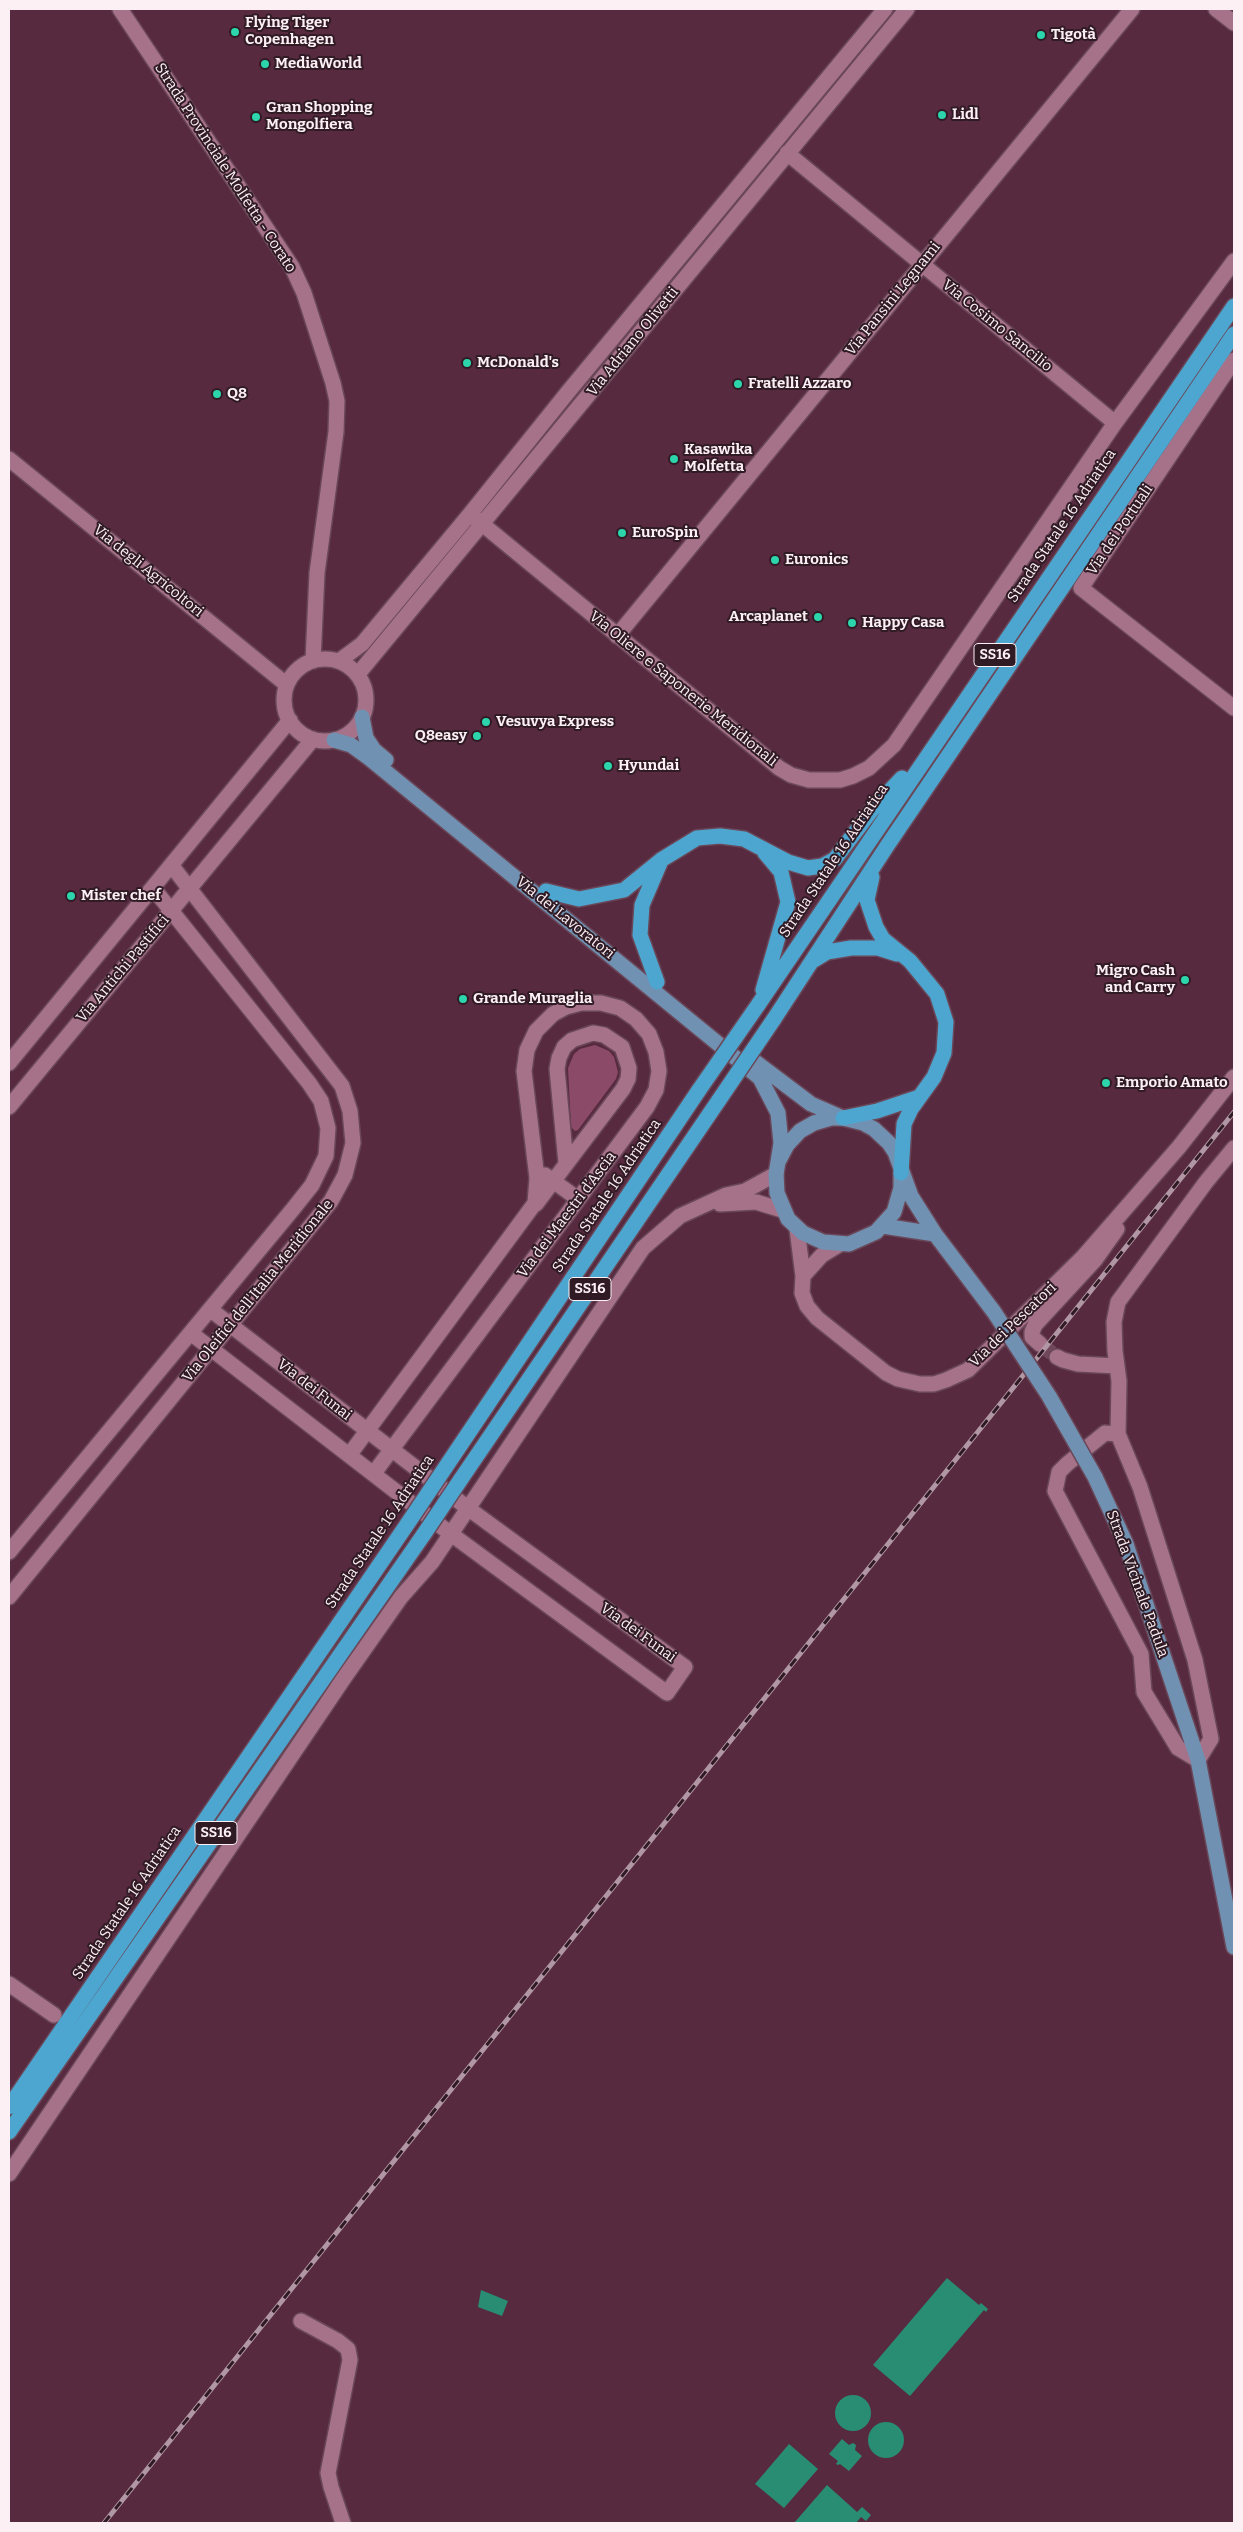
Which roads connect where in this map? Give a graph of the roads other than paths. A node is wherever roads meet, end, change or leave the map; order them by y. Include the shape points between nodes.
1 (120, 9) edge
2 (885, 9) edge
3 (907, 9) edge
4 (1132, 9) edge
5 (1216, 9) edge
6 (1234, 23) edge
7 (787, 153) junction
8 (1234, 260) edge
9 (922, 264) junction
10 (1234, 306) edge
11 (1234, 334) edge
12 (1234, 360) edge
13 (1115, 423) junction
14 (9, 458) edge
15 (470, 514) junction
16 (483, 524) junction
17 (617, 636) junction
18 (313, 660) junction
19 (339, 661) junction
20 (358, 674) junction
21 (288, 685) junction
22 (1234, 708) edge
23 (362, 717) junction
24 (290, 720) junction
25 (313, 739) junction
26 (334, 740) junction
27 (934, 744) junction
28 (372, 754) junction
29 (887, 846) junction
30 (761, 848) junction
31 (661, 860) junction
32 (172, 866) junction
33 (153, 888) junction
34 (190, 888) junction
35 (546, 891) junction
36 (171, 910) junction
37 (810, 962) junction
38 (910, 962) junction
39 (658, 982) junction
40 (758, 1005) junction
41 (9, 1063) edge
42 (761, 1073) junction
43 (1234, 1076) edge
44 (918, 1097) junction
45 (9, 1108) edge
46 (842, 1118) junction
47 (1234, 1148) edge
48 (566, 1163) junction
49 (535, 1168) junction
50 (777, 1168) junction
51 (901, 1173) junction
52 (552, 1180) junction
53 (578, 1199) junction
54 (708, 1204) junction
55 (1128, 1205) junction
56 (782, 1210) junction
57 (530, 1211) junction
58 (883, 1226) junction
59 (798, 1229) junction
60 (272, 1234) junction
61 (935, 1234) junction
62 (840, 1244) junction
63 (292, 1250) junction
64 (803, 1276) junction
65 (211, 1310) junction
66 (231, 1326) junction
67 (192, 1334) junction
68 (1040, 1344) tunnel mouth
69 (211, 1349) junction
70 (1057, 1357) tunnel mouth
71 (1117, 1366) junction
72 (367, 1430) junction
73 (1118, 1434) junction
74 (391, 1448) junction
75 (350, 1454) junction
76 (374, 1473) junction
77 (469, 1509) junction
78 (451, 1534) junction
79 (9, 1552) edge
80 (9, 1597) edge
81 (1198, 1760) junction
82 (1234, 1947) edge
83 (9, 1984) edge
84 (54, 2015) dead end
85 (9, 2107) edge
86 (9, 2132) edge
87 (9, 2174) edge
88 (301, 2321) dead end
89 (343, 2523) edge

1 - 18 street, Strada Provinciale Molfetta - Corato via 292,268 304,293 333,383 337,401 336,432 317,573
2 - 15 street, Via Adriano Olivetti
3 - 7 street, Via Adriano Olivetti
4 - 9 street, Via Pansini Legnami
5 - 6 street
7 - 9 street, Via Cosimo Sancilio
7 - 16 street, Via Adriano Olivetti
8 - 13 street, Via Oliere e Saponerie Meridionali
9 - 13 street, Via Cosimo Sancilio
9 - 17 street, Via Pansini Legnami
10 - 27 highway, Strada Statale 16 Adriatica / SS16
11 - 29 highway, SS16
12 - 22 street, Via dei Portuali via 1081,588
13 - 17 street, Via Oliere e Saponerie Meridionali via 894,745 869,768 853,776 826,781 809,780 779,768
14 - 21 street, Via degli Agricoltori
15 - 16 street, Via Oliere e Saponerie Meridionali
15 - 19 street, Via Adriano Olivetti via 362,644
16 - 17 street, Via Oliere e Saponerie Meridionali
16 - 20 street, Via Adriano Olivetti
18 - 19 street
18 - 21 street via 300,667
19 - 20 street
20 - 23 street via 366,695
21 - 24 street via 284,699
23 - 26 street via 354,730
23 - 28 main road
24 - 25 street via 297,730
24 - 32 street, Via Antichi Pastifici
25 - 26 street
25 - 34 street, Via Antichi Pastifici
26 - 28 main road
27 - 30 highway via 872,810 835,859 822,866 808,868
27 - 40 highway, Strada Statale 16 Adriatica / SS16
28 - 35 main road, Via dei Lavoratori
28 - 42 main road, Via dei Lavoratori
29 - 37 highway, SS16
29 - 38 highway via 869,884 867,900 883,939
30 - 31 highway via 744,839 704,837
30 - 40 highway via 781,872 788,902
31 - 35 highway via 624,890 579,899
31 - 39 highway via 642,904 640,935
32 - 33 street, Via Antichi Pastifici
32 - 34 street, Via Oleifici dell'Italia Meridionale
33 - 36 street, Via Oleifici dell'Italia Meridionale
33 - 41 street, Via Antichi Pastifici
34 - 36 street, Via Antichi Pastifici
34 - 63 street, Via Oleifici dell'Italia Meridionale via 330,1069 342,1086 350,1110 353,1143 345,1175 331,1201
35 - 39 main road, Via dei Lavoratori
36 - 45 street, Via Antichi Pastifici
36 - 60 street, Via Oleifici dell'Italia Meridionale via 321,1101 328,1128 326,1156 312,1185
37 - 38 highway via 827,952 852,948 878,948 896,953
37 - 86 highway, SS16, bridge via 424,1534
38 - 44 highway via 937,994 946,1022 944,1053 934,1077
39 - 42 main road, Via dei Lavoratori
40 - 85 highway, Strada Statale 16 Adriatica / SS16, bridge
42 - 46 main road, Strada Vicinale Padula via 811,1104
42 - 50 main road, Strada Vicinale Padula via 778,1112 781,1143
43 - 55 street, Via dei Pescatori
44 - 46 highway
44 - 51 highway via 904,1124
46 - 50 main road, Strada Vicinale Padula via 821,1120 800,1131 787,1145
46 - 51 main road, Strada Vicinale Padula via 864,1123 882,1136 895,1152
47 - 71 street via 1118,1302 1114,1322
48 - 48 street via 628,1079 628,1062 622,1047 604,1034 577,1037 564,1048 559,1058 557,1069
48 - 52 street
49 - 52 street
49 - 53 street, Via dei Maestri d’Ascia via 524,1071 527,1050 536,1031 553,1014 574,1005 601,1003 620,1008 636,1019 656,1052 659,1071 656,1090 647,1107
49 - 57 street, Via dei Maestri d’Ascia via 537,1192
50 - 54 street via 745,1190
50 - 56 main road, Strada Vicinale Padula via 777,1193
51 - 58 main road, Strada Vicinale Padula via 897,1205
51 - 61 main road, Strada Vicinale Padula
52 - 53 street
52 - 57 street
53 - 74 street, Via dei Maestri d’Ascia
54 - 56 street via 756,1202
54 - 77 street via 680,1216 643,1248
55 - 64 street, Via dei Pescatori via 1084,1256 968,1370 934,1384 898,1379 826,1325 807,1306 802,1294
55 - 68 street via 1115,1234 1036,1325 1032,1337
56 - 59 main road, Strada Vicinale Padula
57 - 72 street, Via dei Maestri d’Ascia
58 - 61 main road
58 - 62 main road, Strada Vicinale Padula via 864,1239
59 - 62 main road, Strada Vicinale Padula via 816,1240
59 - 64 street, Via dei Pescatori
60 - 63 street
60 - 65 street, Via Oleifici dell'Italia Meridionale
61 - 81 main road, Strada Vicinale Padula, bridge via 994,1312 1086,1460 1126,1544
62 - 64 street via 822,1255
63 - 66 street, Via Oleifici dell'Italia Meridionale
65 - 66 street, Via dei Funai
65 - 67 street, Via Oleifici dell'Italia Meridionale
66 - 69 street, Via Oleifici dell'Italia Meridionale
66 - 72 street, Via dei Funai
67 - 69 street, Via dei Funai
67 - 79 street, Via Oleifici dell'Italia Meridionale
69 - 75 street, Via dei Funai
69 - 80 street, Via Oleifici dell'Italia Meridionale
70 - 71 street via 1078,1364
71 - 73 street
72 - 74 street, Via dei Funai
72 - 75 street, Via dei Maestri d’Ascia
73 - 81 street via 1140,1487 1195,1660 1211,1739
73 - 81 street via 1105,1433 1066,1464 1060,1472 1055,1491 1140,1654 1144,1692 1178,1748
74 - 76 street, Via dei Maestri d’Ascia
74 - 77 street, Via dei Funai
75 - 76 street, Via dei Funai
76 - 78 street, Via dei Funai
77 - 78 street
77 - 78 street, Via dei Funai via 685,1667 676,1680 666,1693
78 - 87 street via 432,1562 400,1596 91,2040
81 - 82 main road, Strada Vicinale Padula
83 - 84 street
88 - 89 street via 348,2349 350,2360 328,2473

